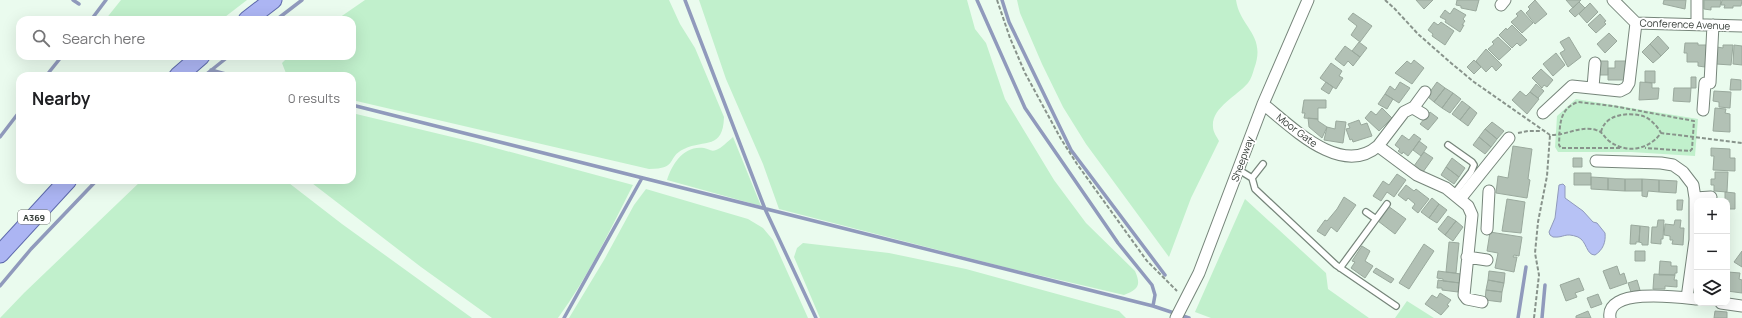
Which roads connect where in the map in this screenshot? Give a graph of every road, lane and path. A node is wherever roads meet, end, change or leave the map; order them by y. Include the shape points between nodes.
1 (273, 0) edge
2 (997, 0) edge
3 (1308, 0) edge
4 (1613, 0) edge
5 (1697, 0) edge
6 (252, 16) edge
7 (1636, 23) junction
8 (1697, 24) junction
9 (1713, 25) junction
10 (1742, 26) edge
11 (196, 60) edge
12 (1595, 63) dead end
13 (183, 72) edge
14 (1593, 88) junction
15 (1425, 92) dead end
16 (1263, 104) junction
17 (1413, 108) junction
18 (1703, 110) dead end
19 (1543, 113) dead end
20 (1423, 114) dead end
21 (1542, 131) dead end
22 (1601, 132) dead end
23 (1661, 134) dead end
24 (1550, 135) dead end
25 (1509, 138) joint
26 (1448, 145) dead end
27 (1378, 146) junction
28 (1624, 148) dead end
29 (1642, 148) dead end
30 (1596, 161) dead end
31 (1263, 164) dead end
32 (1239, 170) junction
33 (1252, 178) junction
34 (64, 184) edge
35 (1489, 191) dead end
36 (1457, 196) junction
37 (1712, 197) dead end
38 (1695, 198) joint
39 (1387, 204) dead end
40 (1488, 210) junction
41 (1366, 212) dead end
42 (1472, 214) junction
43 (1376, 219) junction
44 (1487, 229) dead end
45 (1694, 234) edge
46 (0, 254) edge
47 (1467, 257) junction
48 (1486, 260) dead end
49 (1340, 268) junction
50 (1692, 299) edge
51 (1186, 300) junction
52 (1482, 302) dead end
53 (1730, 304) edge
54 (1396, 306) dead end
55 (1742, 306) edge
56 (1177, 316) edge
57 (1534, 318) edge
58 (1610, 318) edge

1 - 6 main road
2 - 51 path via 1026,73 1069,152 1147,261
3 - 16 street, Sheepway
4 - 7 street, Conference Avenue
5 - 8 street
7 - 8 street, Conference Avenue
7 - 14 street via 1628,86 1620,91
8 - 9 street, Conference Avenue
9 - 10 street, Conference Avenue
9 - 18 street via 1710,83 1705,83
11 - 13 main road
12 - 14 street
14 - 19 street via 1575,85 1570,87
15 - 17 street, Moor Gate
16 - 27 street, Moor Gate via 1316,145 1332,153 1360,155
16 - 32 street, Sheepway
17 - 20 street
17 - 27 street, Moor Gate via 1404,112
21 - 25 path via 1521,132
22 - 23 path via 1610,119 1629,115 1653,122
24 - 57 path via 1548,169 1535,253 1539,275
25 - 36 street
26 - 36 lane via 1474,165
27 - 36 street via 1417,175
28 - 29 path via 1561,148 1560,118 1578,102 1694,121 1690,151
30 - 38 street via 1672,165 1683,172 1692,185
31 - 33 lane
32 - 33 lane
32 - 51 street, Sheepway
33 - 49 lane via 1255,189
34 - 46 main road, A369
35 - 40 street
36 - 42 street via 1469,207
37 - 38 street
39 - 43 lane
40 - 42 street
40 - 44 street
41 - 43 lane
42 - 47 street
43 - 49 lane
45 - 50 street
47 - 48 street
47 - 52 street via 1464,295 1467,299
49 - 54 lane
50 - 58 street via 1643,296 1625,299 1612,306 1609,310
51 - 56 street, Sheepway
53 - 55 street

